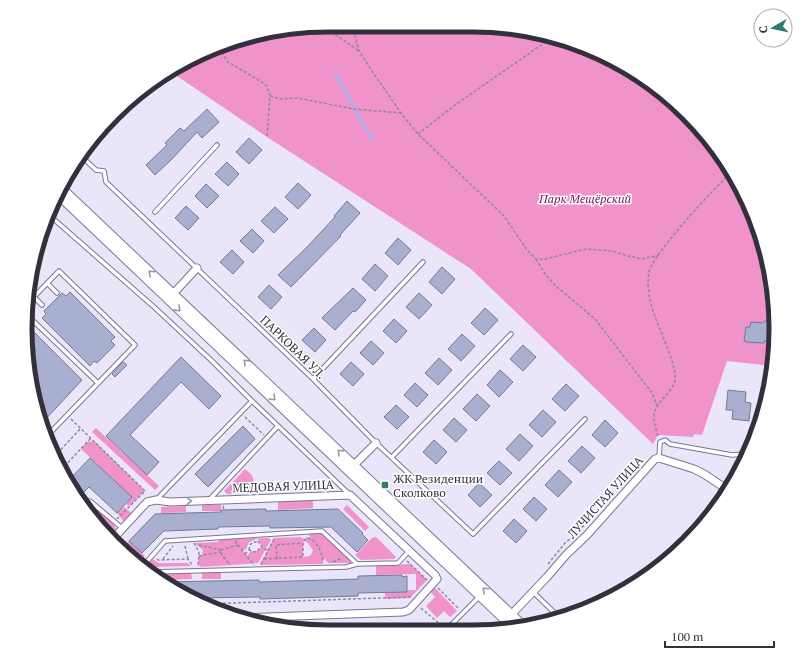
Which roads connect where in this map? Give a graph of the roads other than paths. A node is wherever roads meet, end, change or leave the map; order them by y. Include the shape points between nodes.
1 (217, 145) dead end
2 (85, 160) edge
3 (65, 192) edge
4 (62, 198) edge
5 (155, 212) dead end
6 (53, 219) edge
7 (423, 262) dead end
8 (197, 268) junction
9 (47, 283) junction
10 (57, 293) dead end
11 (173, 294) junction
12 (34, 297) joint
13 (42, 305) dead end
14 (32, 320) edge
15 (511, 334) dead end
16 (313, 379) junction
17 (98, 383) junction
18 (252, 401) junction
19 (585, 419) dead end
20 (278, 426) junction
21 (51, 432) edge
22 (376, 442) junction
23 (740, 454) edge
24 (392, 458) junction
25 (659, 458) junction
26 (354, 465) junction
27 (723, 487) edge
28 (350, 495) junction
29 (153, 500) junction
30 (208, 500) junction
31 (88, 502) edge
32 (123, 529) junction
33 (117, 535) edge
34 (409, 551) junction
35 (146, 562) edge
36 (357, 564) junction
37 (159, 572) edge
38 (533, 592) junction
39 (480, 596) junction
40 (555, 613) edge
41 (511, 615) junction
42 (262, 617) edge
43 (518, 621) edge
44 (508, 622) edge
45 (449, 625) edge

1 - 5 lane
2 - 8 lane, ПАРКОВАЯ УЛ. via 96,170 104,171 106,182
11 -> 3 street
4 -> 39 street
6 - 18 lane via 154,307
7 - 16 lane
8 - 11 street
8 - 16 lane, ПАРКОВАЯ УЛ.
9 - 10 lane
9 - 12 lane
9 - 17 lane via 59,271 135,345
26 -> 11 street
12 - 13 lane
14 - 17 lane
15 - 24 lane
16 - 22 lane, ПАРКОВАЯ УЛ.
17 - 21 lane
18 - 20 lane
18 - 29 lane
19 - 24 lane, ПАРКОВАЯ УЛ. via 473,534
20 - 28 lane
20 - 30 lane
22 - 24 lane, ПАРКОВАЯ УЛ.
22 - 26 street
23 - 25 lane via 670,444 665,440 660,442
25 - 27 street, ЛУЧИСТАЯ УЛИЦА via 694,469
25 - 38 street, ЛУЧИСТАЯ УЛИЦА via 652,461
41 -> 26 street
28 - 30 street, МЕДОВАЯ УЛИЦА
28 - 34 street, МЕДОВАЯ УЛИЦА
29 -> 30 street, МЕДОВАЯ УЛИЦА
29 - 32 street via 147,502
31 - 32 lane
32 - 33 street
34 - 36 lane via 398,563
34 - 42 street, МЕДОВАЯ УЛИЦА via 435,575 435,581 409,610
35 - 36 lane via 165,541 322,531
36 - 37 lane via 346,567
38 - 40 lane
38 - 41 street, ЛУЧИСТАЯ УЛИЦА
39 - 44 street
39 - 45 lane
41 - 43 street

